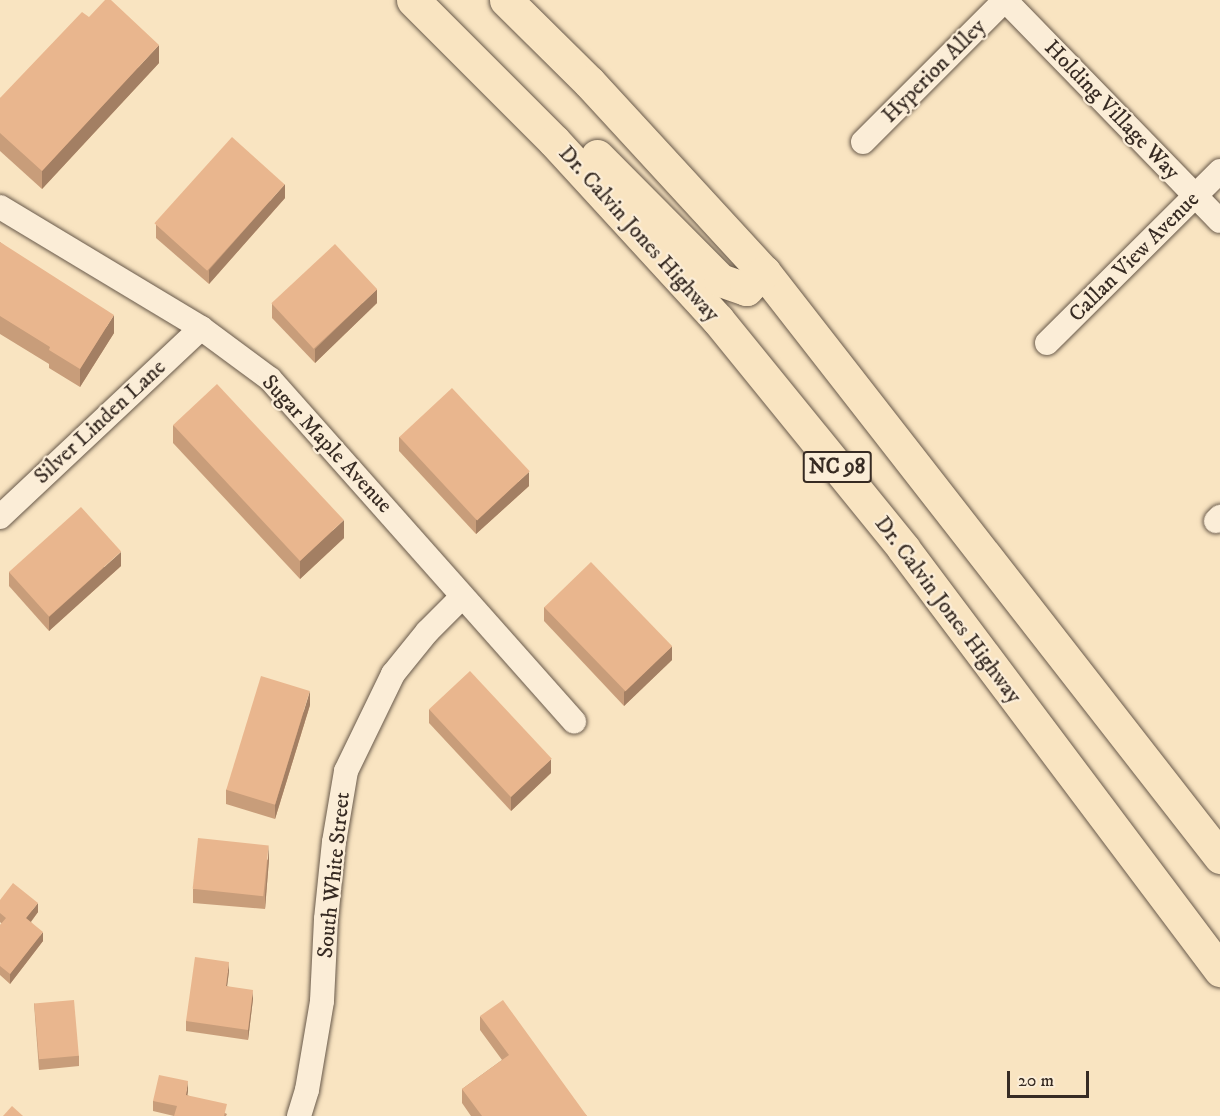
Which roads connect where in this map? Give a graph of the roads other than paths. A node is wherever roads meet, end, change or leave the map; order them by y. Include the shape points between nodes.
1 (413, 0) edge
2 (441, 0) edge
3 (506, 0) edge
4 (1005, 0) edge
5 (863, 142) dead end
6 (1220, 171) edge
7 (1196, 195) junction
8 (0, 207) edge
9 (1220, 221) edge
10 (764, 272) junction
11 (201, 328) junction
12 (1047, 343) dead end
13 (0, 517) edge
14 (462, 597) junction
15 (574, 721) dead end
16 (1220, 857) edge
17 (1220, 970) edge
18 (299, 1116) edge

1 - 17 highway, Dr. Calvin Jones Highway / NC 98 via 554,141 726,329 903,548
2 - 10 highway via 720,279 746,289
3 - 10 highway, NC 98 via 589,82
4 - 5 street, Hyperion Alley
4 - 7 street, Holding Village Way
6 - 7 street, Callan View Avenue
7 - 9 street, Holding Village Way
7 - 12 street, Callan View Avenue
8 - 11 street, Sugar Maple Avenue
10 - 16 highway, NC 98
11 - 13 street, Silver Linden Lane
11 - 14 street, Sugar Maple Avenue via 270,379
14 - 15 street, Sugar Maple Avenue
14 - 18 street, South White Street via 393,674 346,771 327,908 322,1001

